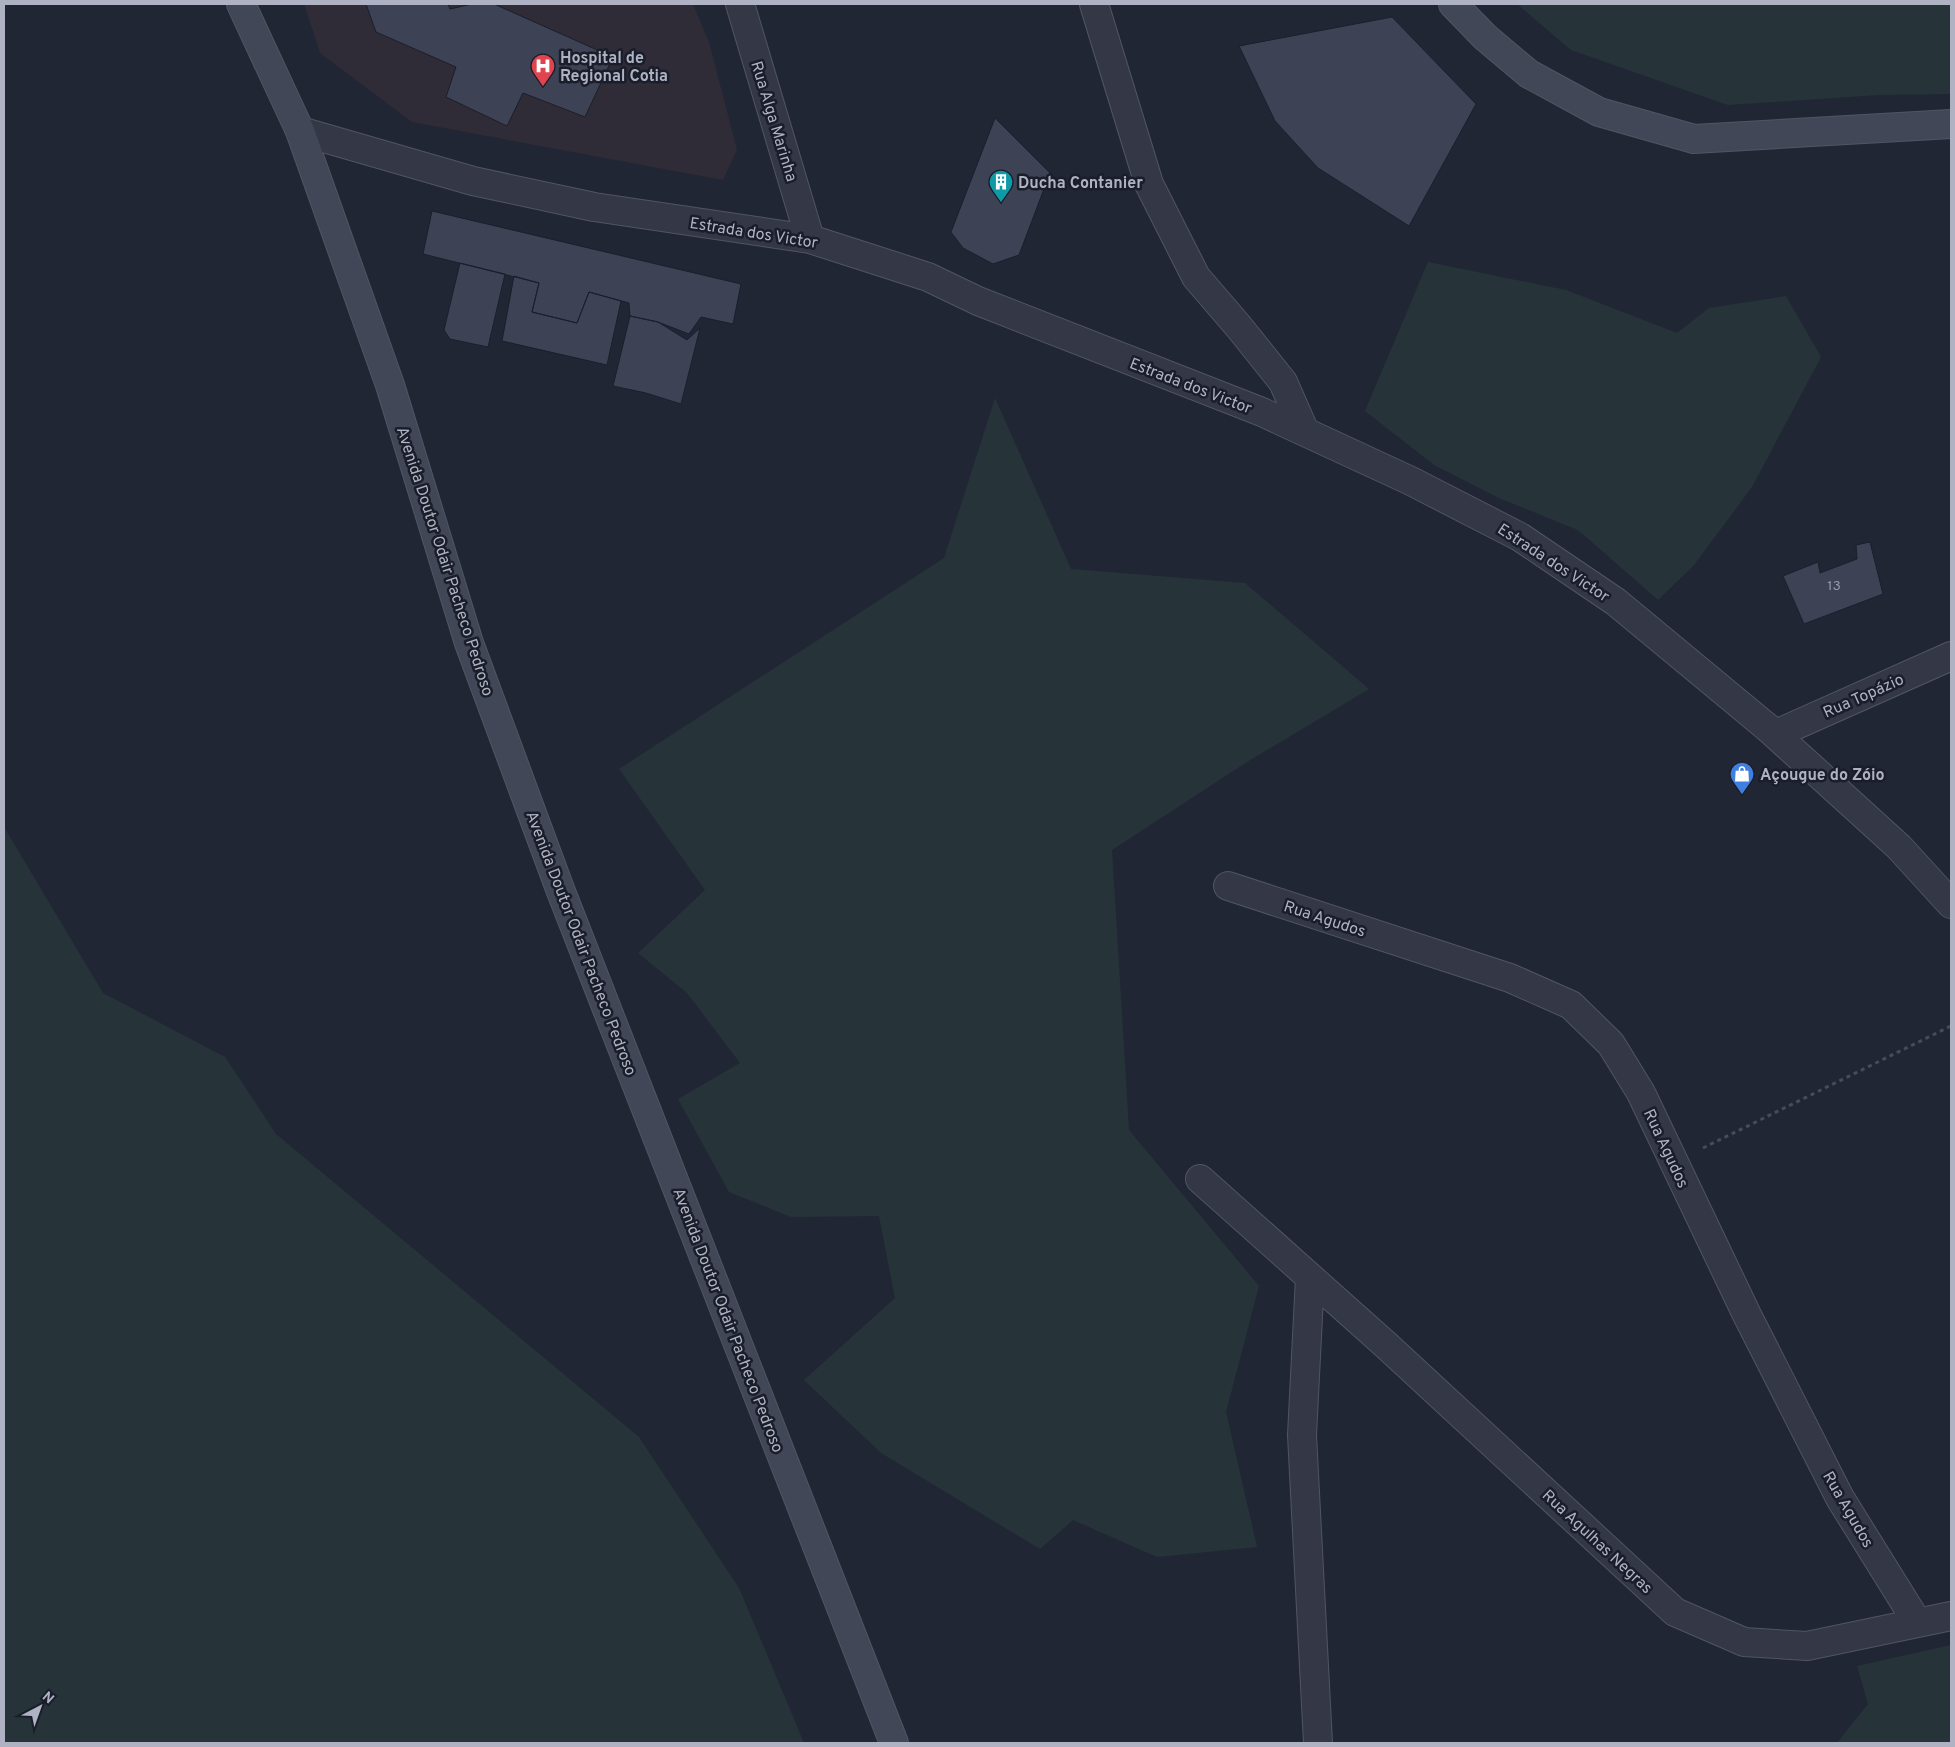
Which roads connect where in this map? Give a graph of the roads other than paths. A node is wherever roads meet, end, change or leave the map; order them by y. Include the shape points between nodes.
1 (241, 4) edge
2 (740, 4) edge
3 (1094, 4) edge
4 (1453, 4) edge
5 (1951, 124) edge
6 (300, 131) junction
7 (810, 239) junction
8 (1305, 432) junction
9 (1951, 656) edge
10 (1772, 731) junction
11 (1228, 886) dead end
12 (1951, 904) edge
13 (1200, 1179) dead end
14 (1310, 1276) junction
15 (1951, 1616) edge
16 (1917, 1622) junction
17 (894, 1743) edge
18 (1318, 1743) edge

1 - 6 main road, Avenida Doutor Odair Pacheco Pedroso
2 - 7 street, Rua Alga Marinha
3 - 8 street via 1149,184 1196,278 1282,382
4 - 5 main road via 1485,37 1530,74 1599,112 1694,139
6 - 7 street, Estrada dos Victor via 473,181 594,207
6 - 17 main road, Avenida Doutor Odair Pacheco Pedroso via 390,385 469,643 560,889
7 - 8 street, Estrada dos Victor via 928,277 978,301 1262,412
8 - 10 street, Estrada dos Victor via 1520,537 1616,602
9 - 10 street, Rua Topázio
10 - 12 street, Estrada dos Victor via 1899,847
11 - 16 street, Rua Agudos via 1510,978 1571,1005 1612,1044 1641,1093 1840,1498
13 - 14 street, Rua Agulhas Negras
14 - 16 street, Rua Agulhas Negras via 1674,1612 1744,1642 1807,1646
14 - 18 street via 1302,1435
15 - 16 street, Rua Agulhas Negras

